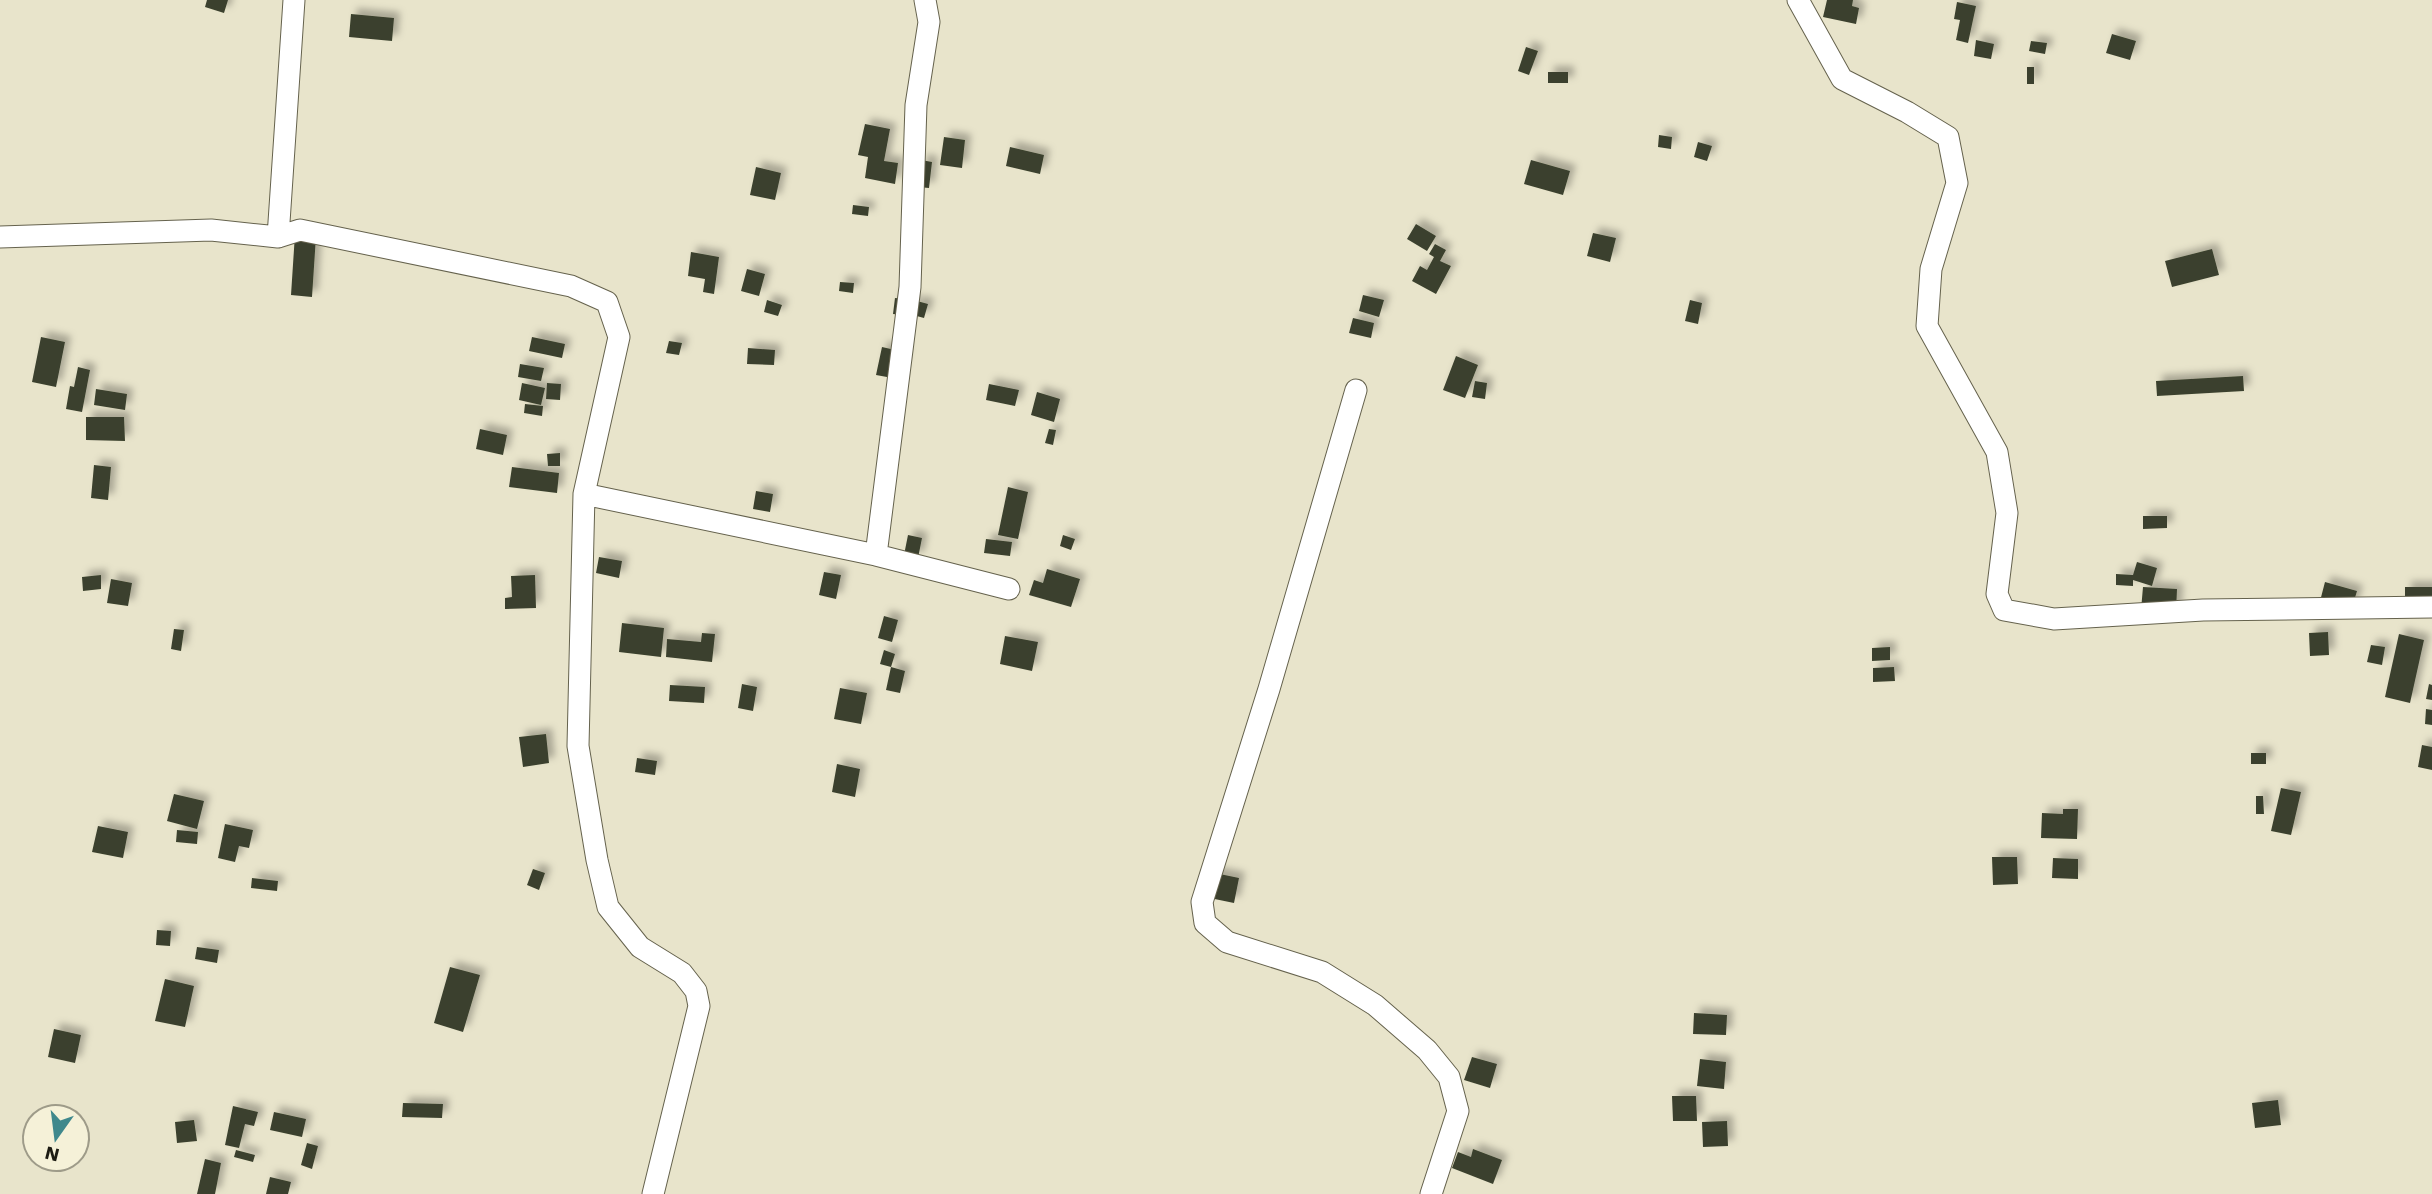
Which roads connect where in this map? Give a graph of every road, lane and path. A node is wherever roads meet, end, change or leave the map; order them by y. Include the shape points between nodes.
1 (294, 0) edge
2 (925, 0) edge
3 (1798, 0) edge
4 (0, 237) edge
5 (278, 237) junction
6 (1356, 390) dead end
7 (584, 494) junction
8 (876, 555) junction
9 (1009, 589) dead end
10 (2432, 607) edge
11 (653, 1194) edge
12 (1431, 1194) edge

1 - 5 street
2 - 8 street via 929,22 916,105 910,287
3 - 10 street via 1842,79 1948,137 1957,183 1931,269 1927,326 1997,452 2007,513 1997,594 2004,610 2054,619 2203,610
4 - 5 street via 211,230
5 - 7 street via 300,230 571,286 607,302 619,337
6 - 12 street via 1202,902 1206,923 1227,942 1322,972 1375,1004 1427,1050 1449,1077 1458,1111
7 - 8 street
7 - 11 street via 578,746 597,860 608,907 640,947 682,973 696,991 699,1006
8 - 9 street

